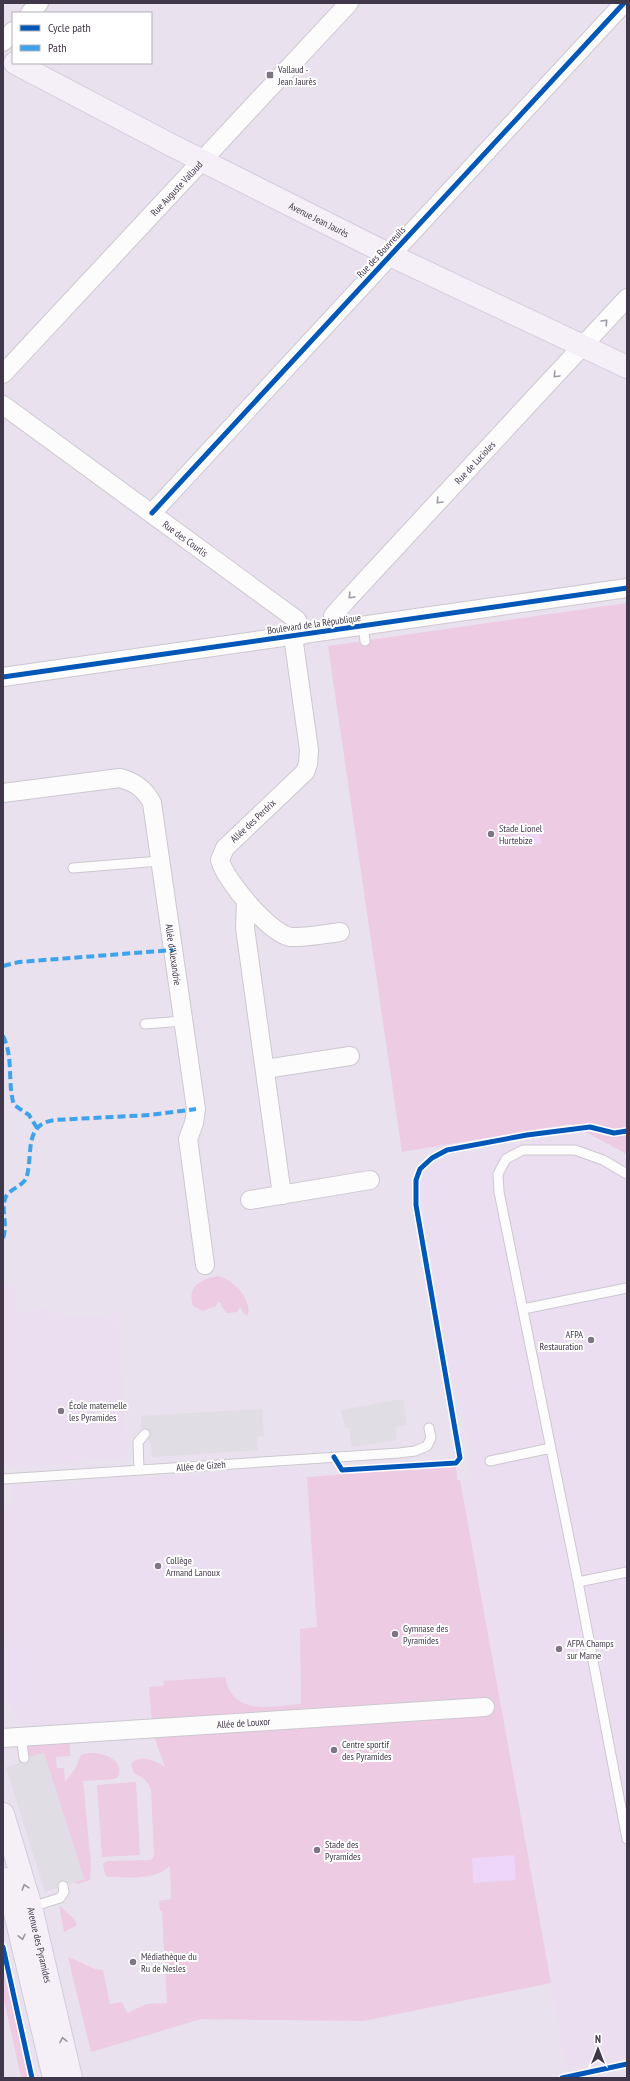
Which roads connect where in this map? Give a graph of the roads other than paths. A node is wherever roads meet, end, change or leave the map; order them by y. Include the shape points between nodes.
1 (39, 3) edge
2 (348, 3) edge
3 (624, 3) edge
4 (31, 12) edge
5 (12, 33) edge
6 (3, 42) edge
7 (18, 64) edge
8 (202, 161) junction
9 (390, 255) junction
10 (627, 298) edge
11 (583, 346) junction
12 (627, 367) edge
13 (3, 374) edge
14 (3, 405) edge
15 (152, 513) junction
16 (627, 588) edge
17 (332, 630) junction
18 (297, 636) junction
19 (3, 677) edge
20 (3, 793) edge
21 (160, 861) junction
22 (73, 868) dead end
23 (246, 902) junction
24 (340, 932) dead end
25 (183, 1021) junction
26 (145, 1024) dead end
27 (350, 1056) dead end
28 (265, 1069) junction
29 (627, 1174) edge
30 (370, 1180) dead end
31 (282, 1195) junction
32 (250, 1200) dead end
33 (205, 1265) dead end
34 (627, 1288) edge
35 (523, 1309) junction
36 (429, 1428) dead end
37 (145, 1434) dead end
38 (551, 1448) junction
39 (490, 1461) dead end
40 (139, 1470) junction
41 (3, 1479) edge
42 (627, 1572) edge
43 (578, 1582) junction
44 (485, 1707) dead end
45 (21, 1736) junction
46 (3, 1738) edge
47 (24, 1758) dead end
48 (3, 1814) edge
49 (627, 1839) edge
50 (3, 1862) edge
51 (63, 1886) dead end
52 (31, 1907) junction
53 (54, 2078) edge
54 (71, 2078) edge

1 - 4 street
2 - 8 street, Rue Auguste Vallaud
3 - 9 street, Rue des Bouvreuils
5 - 6 street
7 - 8 main road, Avenue Jean Jaurès
8 - 9 main road, Avenue Jean Jaurès
8 - 13 street, Rue Auguste Vallaud
9 - 11 main road, Avenue Jean Jaurès
9 - 15 street, Rue des Bouvreuils
11 -> 10 street, Rue de Lucioles
11 - 12 main road, Avenue Jean Jaurès
11 -> 17 street, Rue de Lucioles via 346,601 334,616
14 - 15 street, Rue des Courlis
15 - 18 street, Rue des Courlis via 297,620
16 - 17 street, Boulevard de la République via 364,634
17 - 18 street, Boulevard de la République
18 - 19 street, Boulevard de la République
18 - 23 street, Allée des Perdrix via 309,750 308,764 305,772 221,854 221,866
20 - 21 street, Allée d'Alexandrie via 110,778 130,781 143,789 152,803
21 - 22 lane
21 - 25 street, Allée d'Alexandrie
23 - 24 street, Allée des Perdrix via 273,927 290,937
23 - 28 street via 245,928
25 - 26 lane
25 - 33 street, Allée d'Alexandrie via 196,1111 188,1139
27 - 28 street via 322,1052
28 - 31 street
29 - 35 lane via 603,1160 575,1150 523,1150 506,1158 498,1174 499,1192
30 - 31 street
31 - 32 street
34 - 35 lane
35 - 38 lane
36 - 40 lane, Allée de Gizeh via 431,1438 427,1446 415,1451 181,1471
37 - 40 lane via 138,1442
38 - 39 lane
38 - 43 lane
40 - 41 lane, Allée de Gizeh
42 - 43 lane
43 - 49 lane
44 - 45 street, Allée de Louxor via 133,1724
45 - 46 street, Allée de Louxor
45 - 47 lane
52 -> 48 main road, Avenue des Pyramides
50 -> 53 main road, Avenue des Pyramides
51 - 52 lane via 64,1892 60,1898
54 -> 52 main road, Avenue des Pyramides

